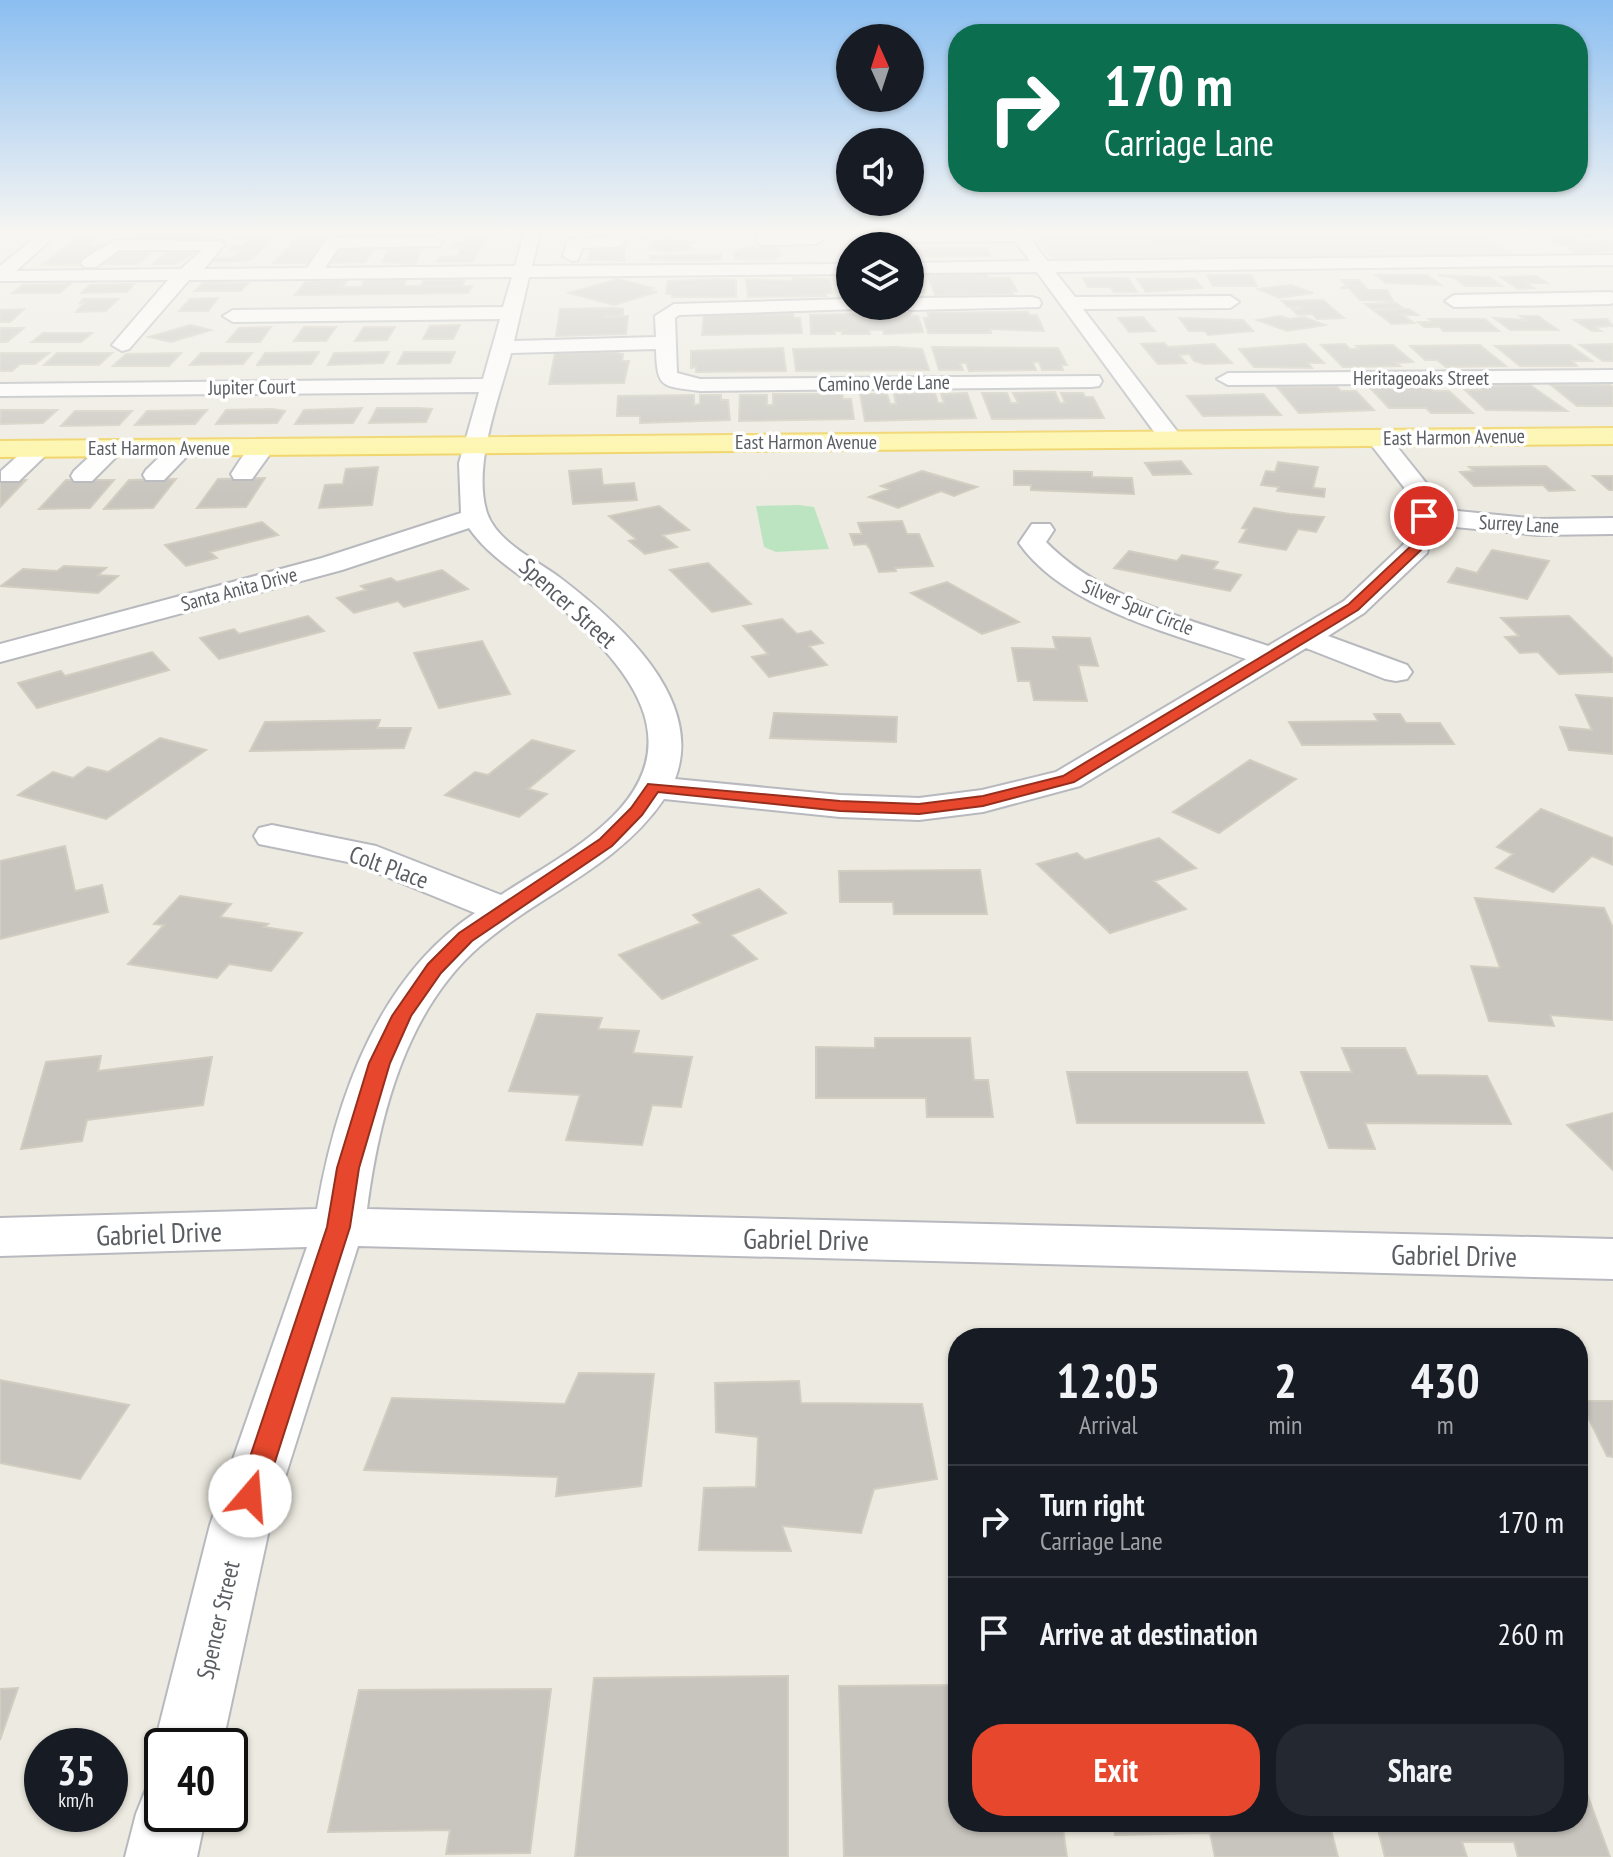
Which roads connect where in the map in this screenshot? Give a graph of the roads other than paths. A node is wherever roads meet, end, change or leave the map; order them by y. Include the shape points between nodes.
1 (143, 321) edge
2 (509, 321) edge
3 (665, 321) edge
4 (1081, 321) edge
5 (666, 343) junction
6 (122, 345) dead end
7 (503, 347) junction
8 (1613, 376) edge
9 (1228, 379) dead end
10 (1091, 381) dead end
11 (493, 385) junction
12 (6, 390) edge
13 (1613, 436) edge
14 (1378, 438) junction
15 (1171, 439) junction
16 (477, 444) junction
17 (263, 447) junction
18 (112, 448) junction
19 (182, 448) junction
20 (0, 449) edge
21 (39, 449) junction
22 (243, 474) dead end
23 (155, 475) dead end
24 (10, 476) dead end
25 (83, 476) dead end
26 (1424, 516) junction
27 (476, 517) junction
28 (1613, 526) edge
29 (1041, 530) dead end
30 (1304, 637) junction
31 (0, 653) edge
32 (1271, 657) junction
33 (1396, 672) dead end
34 (654, 787) junction
35 (272, 836) dead end
36 (503, 910) junction
37 (339, 1227) junction
38 (0, 1237) edge
39 (1613, 1259) edge
40 (192, 1728) edge
41 (167, 1832) edge
42 (161, 1857) edge

1 - 6 street
2 - 7 street
3 - 5 street
4 - 15 street
5 - 7 street
5 - 10 street, Camino Verde Lane via 667,376 700,385
7 - 11 street
8 - 9 street, Heritageoaks Street
11 - 12 street, Jupiter Court
11 - 16 street
13 - 14 main road, East Harmon Avenue
14 - 15 main road, East Harmon Avenue
14 - 26 street via 1426,499
15 - 16 main road, East Harmon Avenue
16 - 17 main road, East Harmon Avenue
16 - 27 street via 471,463
17 - 19 main road, East Harmon Avenue
17 - 22 street
18 - 19 main road, East Harmon Avenue
18 - 21 main road, East Harmon Avenue
18 - 25 street
19 - 23 street
20 - 21 main road, East Harmon Avenue
21 - 24 street
26 - 28 street, Surrey Lane via 1491,524
26 - 30 street via 1417,547 1354,607
27 - 31 street, Santa Anita Drive via 332,564
27 - 34 street, Spencer Street via 494,540 598,625 640,677 655,700 667,736
29 - 32 street, Silver Spur Circle via 1032,543 1044,560 1075,582
30 - 32 street
30 - 33 street
32 - 34 street via 1068,779 983,801 919,809 840,806
34 - 36 street, Spencer Street via 606,842
35 - 36 street, Colt Place via 363,854
36 - 37 street, Spencer Street via 435,968 402,1016 379,1063 364,1113
37 - 38 street, Gabriel Drive
37 - 39 street, Gabriel Drive
37 - 40 street, Spencer Street via 240,1525
41 - 42 street

